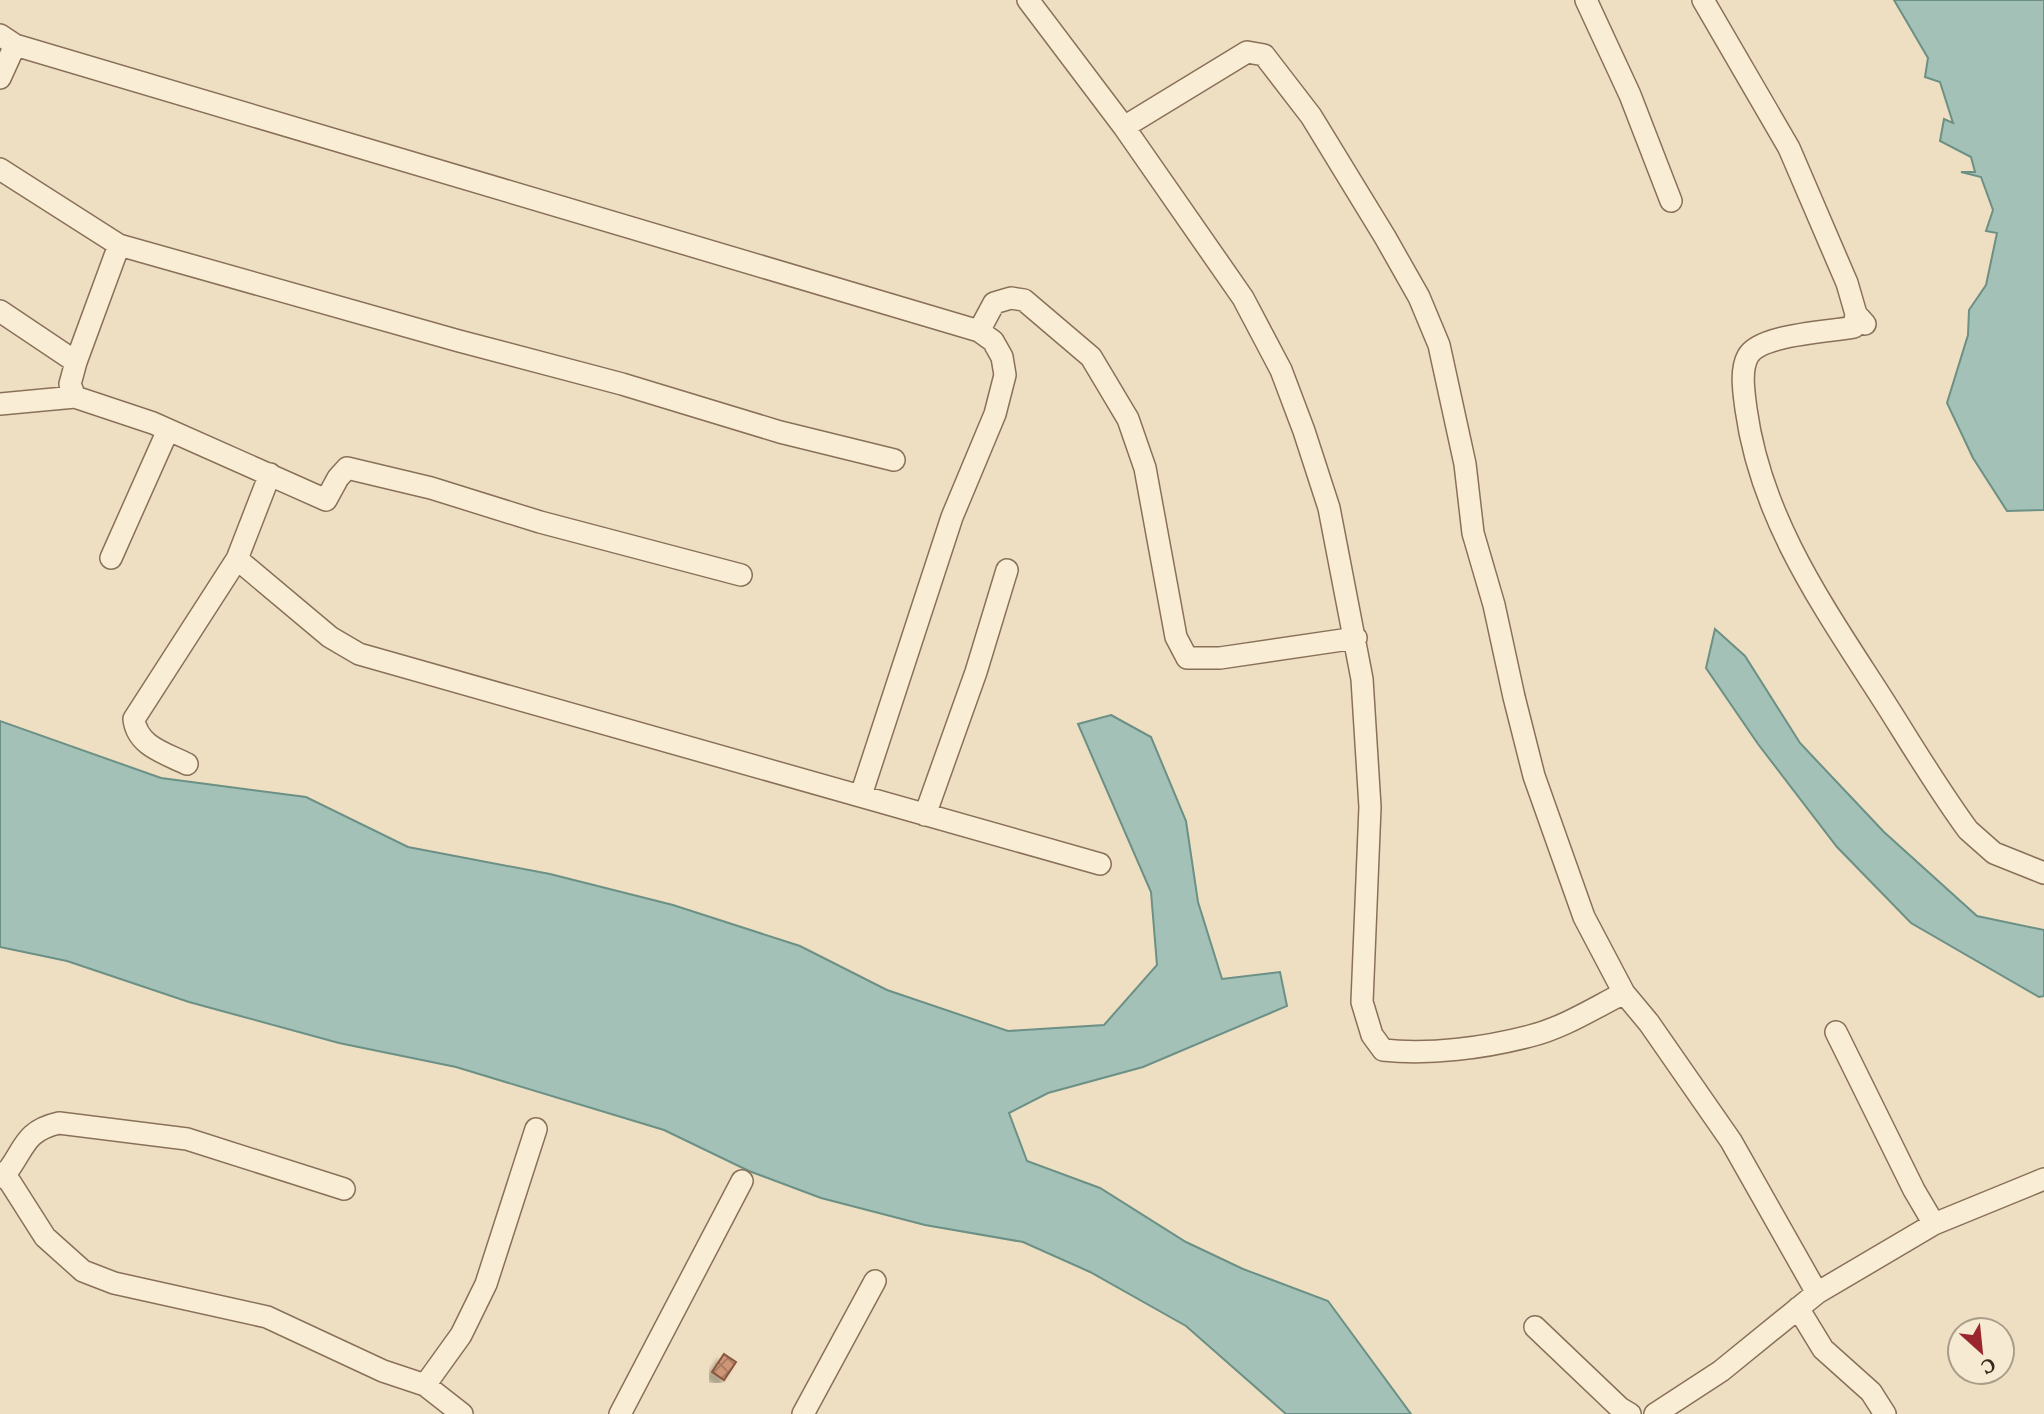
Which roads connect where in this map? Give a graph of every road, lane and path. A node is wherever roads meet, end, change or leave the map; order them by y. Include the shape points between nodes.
1 (1028, 0) edge
2 (1586, 0) edge
3 (1703, 0) edge
4 (7, 40) edge
5 (0, 78) edge
6 (1124, 127) junction
7 (0, 169) edge
8 (1671, 201) dead end
9 (119, 245) junction
10 (0, 311) edge
11 (979, 331) junction
12 (76, 362) junction
13 (75, 397) junction
14 (0, 404) edge
15 (168, 430) junction
16 (894, 460) dead end
17 (270, 474) junction
18 (111, 558) dead end
19 (237, 559) junction
20 (1007, 570) dead end
21 (741, 575) dead end
22 (1356, 638) junction
23 (187, 764) dead end
24 (861, 795) junction
25 (925, 815) junction
26 (1100, 864) dead end
27 (2044, 873) edge
28 (1624, 993) junction
29 (1836, 1032) dead end
30 (536, 1129) dead end
31 (2, 1175) edge
32 (2044, 1179) edge
33 (742, 1181) dead end
34 (344, 1189) dead end
35 (1934, 1224) junction
36 (874, 1281) dead end
37 (1817, 1293) junction
38 (1798, 1308) junction
39 (1535, 1327) dead end
40 (425, 1385) junction
41 (462, 1414) edge
42 (620, 1414) edge
43 (803, 1414) edge
44 (1630, 1414) edge
45 (1655, 1414) edge
46 (1885, 1414) edge

1 - 6 street
2 - 8 street via 1630,95
3 - 27 street via 1789,148 1861,319 1854,327 1772,341 1748,356 1744,372 1747,418 1767,497 1823,609 1968,830 1994,853
4 - 5 street
4 - 11 street
6 - 22 street via 1243,298 1281,370 1329,508
6 - 28 street via 1247,52 1264,55 1311,116 1385,237 1419,297 1439,345 1465,464 1473,533 1535,776 1584,917
7 - 9 street
9 - 12 street
9 - 16 street
10 - 12 street
11 - 22 street via 994,303 1024,300 1091,357 1128,419 1144,468 1176,637 1187,658 1220,658
11 - 24 street via 993,341 1005,376 995,414 951,517
12 - 13 street via 70,384
13 - 14 street
13 - 15 street
15 - 17 street
15 - 18 street
17 - 19 street
17 - 21 street via 326,500 348,468
19 - 23 street via 134,719 136,733 146,744
19 - 24 street via 330,637 359,654
20 - 25 street
22 - 28 street via 1370,807 1362,1002 1371,1035 1383,1050 1479,1045 1531,1036
24 - 25 street
25 - 26 street
28 - 37 street via 1731,1141
29 - 35 street
30 - 40 street via 486,1284 461,1335
31 - 34 street via 20,1157 27,1137 39,1127 59,1123 187,1139
31 - 40 street via 45,1237 83,1271 114,1283 267,1317 383,1371
32 - 35 street
33 - 42 street
35 - 37 street
36 - 43 street
37 - 38 street
38 - 45 street via 1721,1371
38 - 46 street via 1823,1349 1871,1392
39 - 44 street
40 - 41 street

